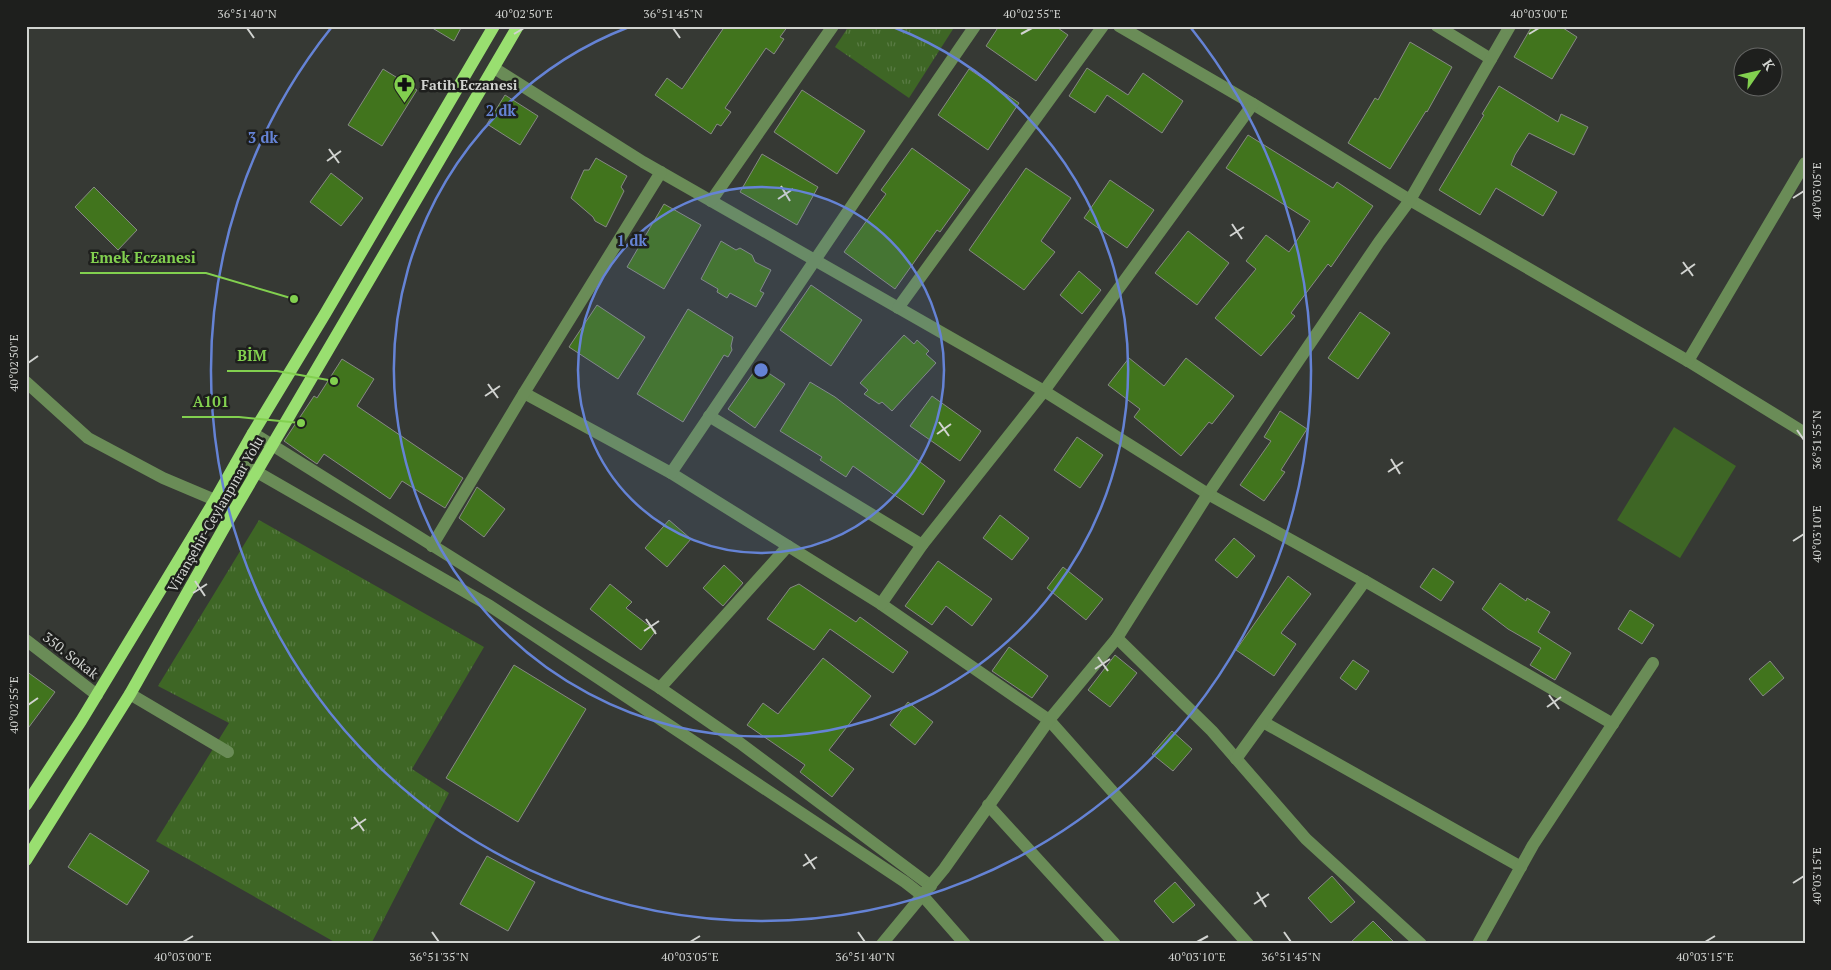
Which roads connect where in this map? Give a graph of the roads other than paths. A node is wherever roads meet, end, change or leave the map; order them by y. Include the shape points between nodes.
1 (494, 26) edge
2 (518, 26) edge
3 (833, 26) edge
4 (975, 26) edge
5 (1103, 26) edge
6 (1119, 26) edge
7 (1437, 26) edge
8 (1510, 26) edge
9 (1491, 59) junction
10 (494, 68) junction
11 (1253, 104) junction
12 (1805, 163) edge
13 (661, 172) junction
14 (1410, 200) junction
15 (710, 201) junction
16 (814, 261) junction
17 (898, 308) junction
18 (1688, 361) junction
19 (26, 382) edge
20 (1044, 391) junction
21 (524, 393) junction
22 (710, 416) junction
23 (252, 433) junction
24 (1805, 433) edge
25 (272, 446) junction
26 (236, 463) junction
27 (257, 472) junction
28 (671, 473) junction
29 (1208, 494) junction
30 (215, 500) junction
31 (922, 545) junction
32 (432, 546) junction
33 (788, 546) junction
34 (1365, 581) junction
35 (881, 604) junction
36 (1117, 638) junction
37 (26, 640) edge
38 (1653, 663) dead end
39 (660, 688) junction
40 (130, 694) junction
41 (97, 695) junction
42 (1049, 720) junction
43 (1263, 722) junction
44 (1612, 724) junction
45 (228, 752) dead end
46 (1236, 759) junction
47 (26, 805) edge
48 (988, 805) junction
49 (26, 860) edge
50 (1521, 867) junction
51 (927, 891) junction
52 (882, 944) edge
53 (965, 944) edge
54 (1115, 944) edge
55 (1248, 944) edge
56 (1421, 944) edge
57 (1478, 944) edge

1 - 23 main road, Viranşehir-Ceylanpınar Yolu
2 - 10 main road, Viranşehir-Ceylanpınar Yolu
3 - 15 street
4 - 16 street
5 - 17 street
6 - 11 street
7 - 9 street
8 - 9 street
9 - 14 street
10 - 13 street
10 - 25 main road, Viranşehir-Ceylanpınar Yolu
11 - 14 street
11 - 20 street
12 - 18 street
13 - 15 street
13 - 21 street
14 - 18 street
14 - 29 street
15 - 16 street
16 - 17 street
16 - 22 street
17 - 20 street
18 - 24 street
19 - 30 street via 88,438 164,478
20 - 29 street
20 - 31 street
21 - 28 street
21 - 32 street
22 - 28 street
22 - 31 street
23 - 25 street
23 - 26 main road, Viranşehir-Ceylanpınar Yolu
25 - 27 main road, Viranşehir-Ceylanpınar Yolu
25 - 32 street
26 - 27 street
26 - 30 main road, Viranşehir-Ceylanpınar Yolu
27 - 40 main road, Viranşehir-Ceylanpınar Yolu
27 - 51 street via 490,606 905,882
28 - 33 street
29 - 34 street
29 - 36 street
30 - 41 main road, Viranşehir-Ceylanpınar Yolu
31 - 35 street
32 - 39 street
33 - 35 street
33 - 39 street
34 - 43 street
34 - 44 street
35 - 42 street
36 - 42 street
36 - 46 street via 1212,731
37 - 41 street, 350. Sokak
38 - 44 street
39 - 51 street via 740,743
40 - 45 street
40 - 49 main road, Viranşehir-Ceylanpınar Yolu
41 - 47 main road, Viranşehir-Ceylanpınar Yolu
42 - 48 street
42 - 55 street
43 - 46 street
43 - 50 street
44 - 50 street
46 - 56 street via 1306,839
48 - 51 street
48 - 54 street
50 - 57 street
51 - 52 street
51 - 53 street

